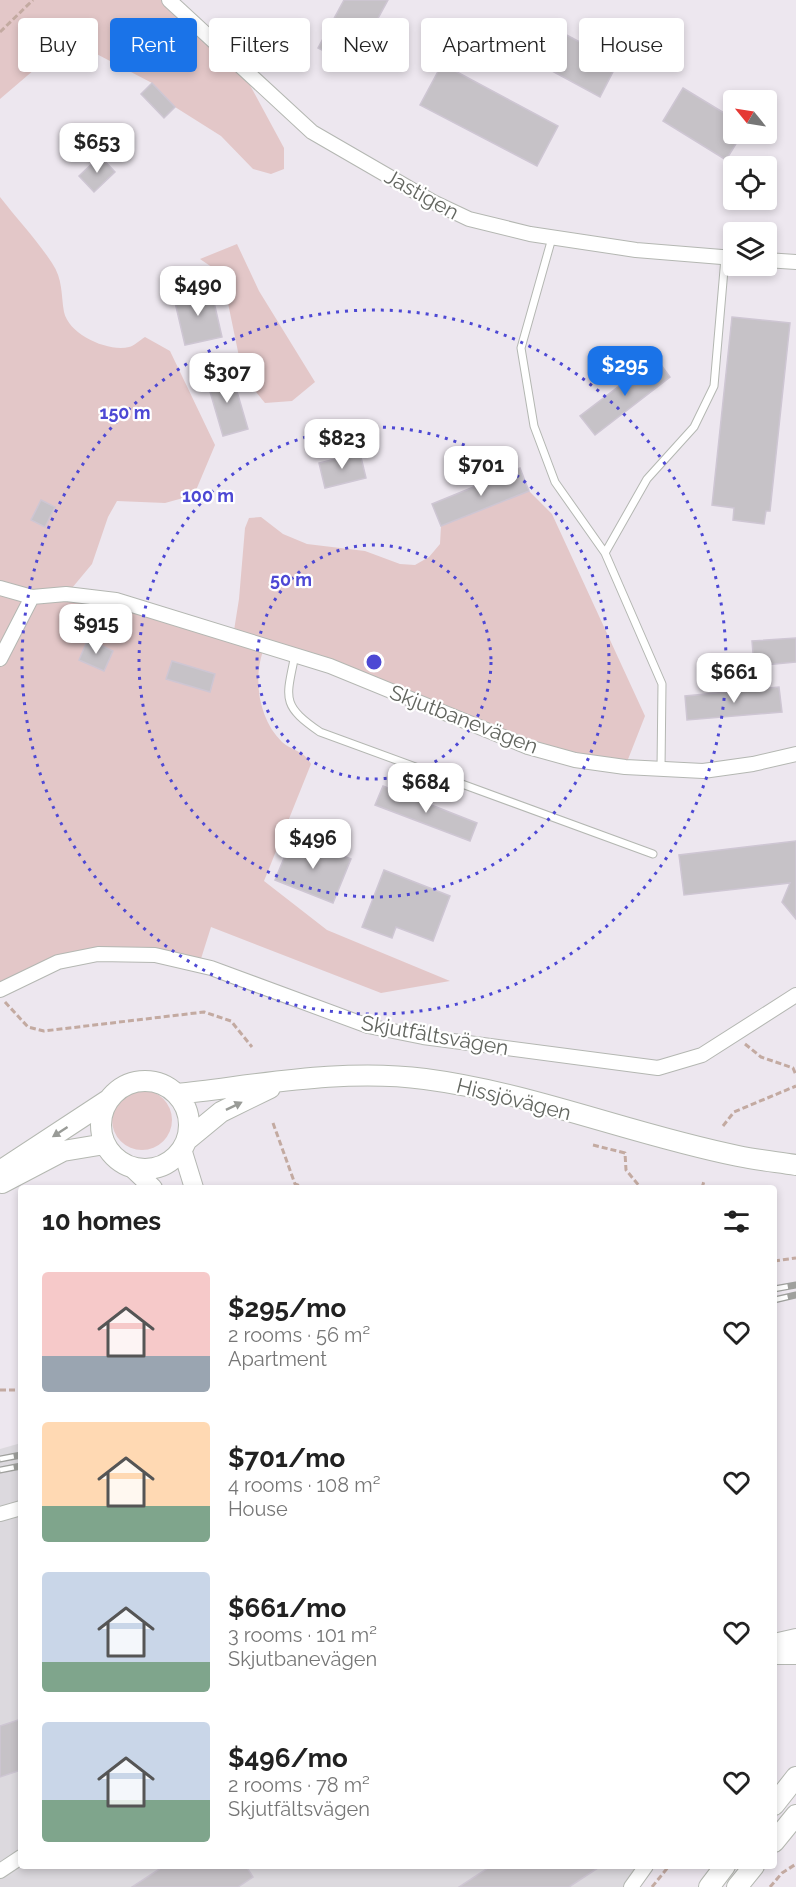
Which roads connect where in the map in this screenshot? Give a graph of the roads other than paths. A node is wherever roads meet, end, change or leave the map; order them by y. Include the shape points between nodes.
1 (169, 0) edge
2 (552, 237) junction
3 (723, 257) edge
4 (777, 261) edge
5 (796, 262) edge
6 (728, 276) edge
7 (605, 553) junction
8 (0, 588) edge
9 (32, 597) junction
10 (295, 655) junction
11 (0, 659) edge
12 (796, 754) edge
13 (661, 768) junction
14 (653, 854) dead end
15 (0, 990) edge
16 (796, 995) edge
17 (286, 1080) junction
18 (177, 1094) junction
19 (108, 1100) junction
20 (105, 1144) junction
21 (184, 1144) junction
22 (796, 1152) edge
23 (738, 1156) junction
24 (796, 1165) edge
25 (130, 1167) junction
26 (0, 1171) edge
27 (0, 1184) edge
28 (150, 1185) edge
29 (193, 1185) edge
30 (18, 1509) edge
31 (0, 1514) edge
32 (796, 1631) edge
33 (777, 1633) edge
34 (796, 1638) edge
35 (777, 1642) edge
36 (777, 1654) edge
37 (796, 1655) edge
38 (796, 1777) edge
39 (777, 1800) edge
40 (796, 1815) edge
41 (777, 1838) edge
42 (18, 1859) edge
43 (644, 1869) edge
44 (723, 1869) edge
45 (752, 1869) edge
46 (0, 1871) edge
47 (631, 1887) edge
48 (709, 1887) edge
49 (737, 1887) edge

1 - 2 street, Jastigen via 312,132 469,219
2 - 3 street, Jastigen
2 - 7 lane via 521,348 534,426 555,482
4 - 5 street
6 - 7 lane via 714,386 694,427 647,479
7 - 13 lane via 662,684
8 - 9 street, Skjutbanevägen
9 - 10 street, Skjutbanevägen via 66,594 116,600
9 - 11 street
10 - 13 street, Skjutbanevägen via 528,747 574,760
10 - 14 lane via 287,691 295,715 320,732
12 - 13 street, Skjutbanevägen via 702,771
15 - 16 street, Skjutfältsvägen via 58,962 98,954 156,955 211,968 368,1026 658,1068 702,1055
17 - 18 main road, Hissjövägen
21 -> 17 main road, Hissjövägen via 221,1112
17 - 23 main road, Hissjövägen via 354,1076 424,1079 489,1091
18 - 19 main road via 153,1081 139,1081 121,1087
18 - 21 main road via 186,1107 189,1127
19 - 20 main road via 102,1117
19 -> 26 main road
20 - 25 main road
20 - 27 main road via 63,1151
21 - 25 main road via 163,1166
21 - 29 street
22 - 23 main road, Hissjövägen
23 - 24 main road, Hissjövägen
25 - 28 street
30 - 31 street
32 - 33 street
34 - 35 street
36 - 37 street
38 - 39 main road
40 - 41 main road
42 - 46 street
43 - 47 street
44 - 48 main road
45 - 49 main road

